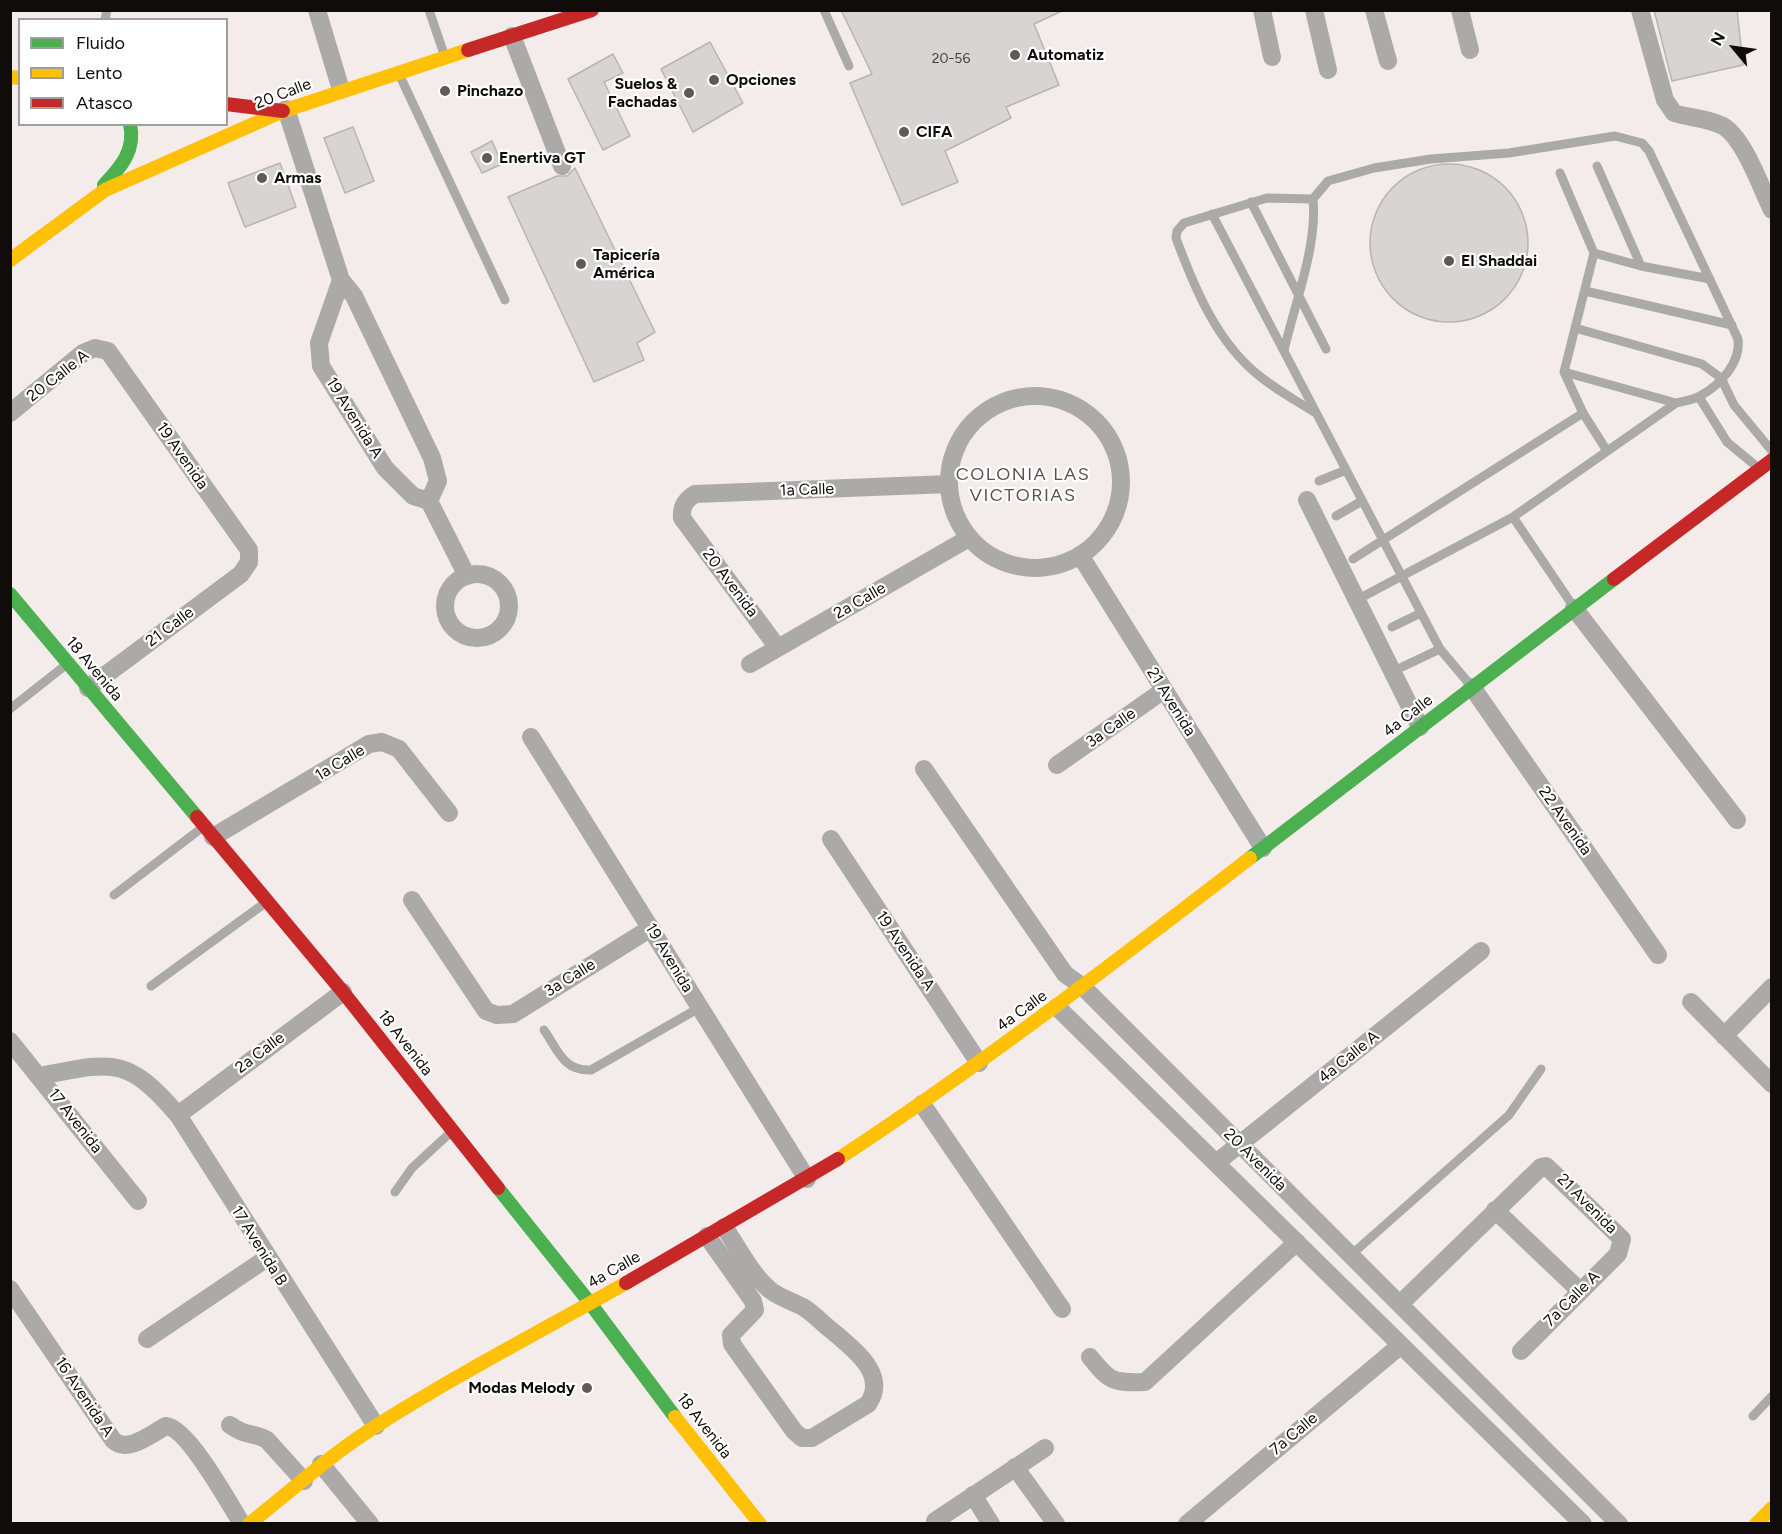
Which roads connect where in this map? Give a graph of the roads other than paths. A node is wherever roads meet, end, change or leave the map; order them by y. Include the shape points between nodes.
1 (317, 10) edge
2 (429, 10) edge
3 (592, 10) edge
4 (824, 10) edge
5 (1262, 10) edge
6 (1314, 10) edge
7 (1374, 10) edge
8 (1460, 10) edge
9 (1641, 10) edge
10 (512, 36) junction
11 (1470, 50) dead end
12 (445, 57) junction
13 (1272, 57) dead end
14 (1388, 62) dead end
15 (849, 66) dead end
16 (1328, 70) dead end
17 (398, 72) junction
18 (341, 90) junction
19 (228, 104) edge
20 (285, 110) junction
21 (130, 126) edge
22 (562, 166) dead end
23 (1597, 166) dead end
24 (1560, 173) dead end
25 (92, 198) junction
26 (1312, 199) junction
27 (1251, 202) junction
28 (1772, 210) edge
29 (1212, 214) junction
30 (15, 253) edge
31 (1594, 253) junction
32 (1641, 266) junction
33 (1710, 279) junction
34 (341, 280) junction
35 (1585, 291) junction
36 (1297, 293) junction
37 (505, 300) dead end
38 (1732, 325) junction
39 (1575, 328) junction
40 (1326, 349) dead end
41 (108, 351) joint
42 (1284, 351) junction
43 (1564, 372) junction
44 (1721, 378) junction
45 (1700, 397) junction
46 (1676, 403) junction
47 (10, 413) edge
48 (1583, 413) junction
49 (1316, 414) junction
50 (1607, 451) junction
51 (1772, 451) edge
52 (1772, 460) edge
53 (1758, 468) junction
54 (1346, 470) junction
55 (1319, 481) dead end
56 (949, 484) junction
57 (1307, 500) dead end
58 (429, 501) junction
59 (1362, 501) junction
60 (1336, 516) dead end
61 (1513, 517) junction
62 (681, 518) joint
63 (969, 538) junction
64 (1383, 541) junction
65 (1080, 555) junction
66 (1353, 559) dead end
67 (249, 562) joint
68 (467, 576) dead end
69 (1402, 578) junction
70 (10, 594) edge
71 (1366, 595) dead end
72 (1574, 608) junction
73 (1421, 613) junction
74 (1392, 627) dead end
75 (778, 648) junction
76 (1440, 649) junction
77 (68, 663) junction
78 (750, 664) dead end
79 (1402, 667) dead end
80 (1472, 687) junction
81 (88, 688) junction
82 (1164, 690) junction
83 (10, 710) edge
84 (1420, 727) junction
85 (531, 737) dead end
86 (1057, 765) dead end
87 (924, 769) dead end
88 (449, 813) dead end
89 (1737, 820) dead end
90 (208, 832) junction
91 (831, 839) dead end
92 (1263, 848) junction
93 (114, 895) dead end
94 (412, 900) dead end
95 (267, 902) junction
96 (651, 928) junction
97 (1481, 951) dead end
98 (1658, 955) dead end
99 (151, 986) dead end
100 (1083, 987) junction
101 (1772, 987) edge
102 (343, 992) junction
103 (1691, 1002) dead end
104 (1057, 1006) junction
105 (699, 1008) junction
106 (544, 1030) dead end
107 (1724, 1036) junction
108 (10, 1041) edge
109 (979, 1063) junction
110 (1541, 1069) dead end
111 (39, 1076) junction
112 (1772, 1084) edge
113 (922, 1104) junction
114 (178, 1115) junction
115 (453, 1130) junction
116 (1239, 1144) junction
117 (1216, 1163) junction
118 (807, 1179) junction
119 (395, 1192) dead end
120 (138, 1201) dead end
121 (1496, 1210) junction
122 (724, 1227) junction
123 (707, 1236) junction
124 (1297, 1242) junction
125 (1622, 1246) joint
126 (1351, 1255) junction
127 (267, 1258) junction
128 (10, 1289) edge
129 (1580, 1291) junction
130 (590, 1303) junction
131 (1400, 1304) junction
132 (1062, 1309) dead end
133 (147, 1339) dead end
134 (1401, 1345) junction
135 (1521, 1351) dead end
136 (1090, 1357) dead end
137 (1772, 1396) edge
138 (1753, 1416) dead end
139 (230, 1425) dead end
140 (376, 1426) junction
141 (1045, 1448) dead end
142 (321, 1464) junction
143 (1016, 1467) junction
144 (304, 1481) junction
145 (973, 1495) junction
146 (1772, 1508) edge
147 (935, 1521) dead end
148 (242, 1524) edge
149 (249, 1524) edge
150 (370, 1524) edge
151 (760, 1524) edge
152 (991, 1524) edge
153 (1056, 1524) edge
154 (1188, 1524) edge
155 (1583, 1524) edge
156 (1619, 1524) edge
157 (1756, 1524) edge

1 - 18 street
2 - 12 lane
3 - 10 street, 20 Calle via 546,21
4 - 15 lane
5 - 13 street
6 - 16 street
7 - 14 street
8 - 11 street
9 - 28 street via 1665,100 1674,112 1707,120 1735,136
10 - 12 street, 20 Calle
10 - 22 street
12 - 17 street, 20 Calle
17 - 18 street, 20 Calle
17 - 37 lane
18 - 20 street, 20 Calle
19 - 20 street
20 - 25 street, 20 Calle
20 - 34 street
21 - 25 street via 133,136 129,153
23 - 32 lane
24 - 31 lane
25 - 30 street, 20 Calle
26 - 27 lane via 1267,198
26 - 33 lane via 1328,181 1374,168 1615,136 1642,143 1649,151
26 - 36 lane via 1311,244
27 - 29 lane
27 - 36 lane
29 - 42 lane
29 - 49 lane via 1184,224 1177,231 1190,278 1219,330 1248,366
31 - 32 lane
31 - 35 lane
32 - 33 lane
33 - 38 lane
34 - 58 street via 354,296 432,458 438,481
34 - 58 street, 19 Avenida A via 319,343 321,366 385,468 413,496
35 - 38 lane
35 - 39 lane
36 - 40 lane
36 - 42 lane
38 - 44 lane via 1738,339 1738,354 1732,368
39 - 43 lane
39 - 44 lane via 1702,364
41 - 47 street, 20 Calle A via 95,348 83,353
41 - 67 street, 19 Avenida via 249,550
42 - 49 lane
43 - 46 lane
43 - 48 lane
44 - 45 lane
44 - 51 lane via 1734,405
45 - 46 lane
45 - 53 lane via 1727,442
46 - 50 lane
48 - 50 lane
48 - 64 lane
49 - 54 lane
50 - 61 lane
52 - 53 street, 4a Calle
53 - 72 street, 4a Calle
54 - 55 lane
54 - 59 lane
56 - 62 street, 1a Calle via 695,494 684,504
56 - 63 street via 955,513
56 - 65 street via 954,454 968,428 999,403 1038,395 1077,406 1093,417 1116,450 1121,489 1108,527
57 - 84 street
58 - 68 street
59 - 60 lane
59 - 64 lane
61 - 69 lane
61 - 72 lane
62 - 75 street, 20 Avenida
63 - 65 street via 996,559 1012,565 1047,567
63 - 75 street, 2a Calle
64 - 66 lane
64 - 69 lane
65 - 82 street, 21 Avenida
67 - 81 street, 21 Calle via 241,574
69 - 71 lane
69 - 73 lane
70 - 77 street, 18 Avenida
72 - 80 street, 4a Calle
72 - 89 street
73 - 74 lane
73 - 76 lane
75 - 78 street, 2a Calle
76 - 79 lane
76 - 80 lane
77 - 81 street, 18 Avenida
77 - 83 lane
80 - 84 street, 4a Calle
80 - 98 street, 22 Avenida
81 - 90 street, 18 Avenida
82 - 86 street, 3a Calle
82 - 92 street, 21 Avenida
84 - 92 street, 4a Calle
85 - 96 street, 19 Avenida
87 - 100 street, 20 Avenida via 1065,974
88 - 90 street, 1a Calle via 399,749 382,742 369,744
90 - 93 lane
90 - 95 street, 18 Avenida
91 - 109 street, 19 Avenida A
92 - 100 street, 4a Calle
94 - 96 street, 3a Calle via 486,1011 497,1015 513,1014
95 - 99 lane
95 - 102 street, 18 Avenida
96 - 105 street, 19 Avenida
97 - 116 street, 4a Calle A
100 - 104 street, 4a Calle
100 - 116 street, 20 Avenida
101 - 107 street
102 - 114 street, 2a Calle
102 - 115 street, 18 Avenida
103 - 107 street
104 - 109 street, 4a Calle
104 - 117 street, 20 Avenida
105 - 106 lane via 591,1070 576,1071 567,1064
105 - 118 street, 19 Avenida
107 - 112 street
108 - 111 street, 17 Avenida
109 - 113 street, 4a Calle
110 - 126 lane via 1509,1115
111 - 114 street, 17 Avenida B via 114,1066 135,1072 152,1084
111 - 120 street, 17 Avenida
113 - 118 street, 4a Calle
113 - 132 street
114 - 127 street, 17 Avenida B
115 - 119 lane via 412,1168
115 - 130 street, 18 Avenida
116 - 117 street, 4a Calle A
116 - 126 street, 20 Avenida
117 - 124 street, 20 Avenida
118 - 122 street, 4a Calle
121 - 125 street, 21 Avenida via 1540,1167 1546,1166 1623,1239
121 - 129 street
121 - 131 street
122 - 123 street, 4a Calle
122 - 123 street via 764,1284 804,1307 863,1356 874,1386 874,1396 868,1404 812,1438 802,1438 794,1431 732,1344 731,1335 755,1310 753,1300
123 - 130 street, 4a Calle
124 - 134 street, 20 Avenida
124 - 136 street via 1145,1382 1108,1379
125 - 129 street, 7a Calle A
126 - 131 street, 20 Avenida
127 - 133 street
127 - 140 street, 17 Avenida B
128 - 148 street, 16 Avenida A via 113,1440 126,1447 165,1426 176,1429
129 - 135 street, 7a Calle A
130 - 140 street, 4a Calle
130 - 151 street, 18 Avenida
131 - 156 street, 20 Avenida
134 - 154 street, 7a Calle
134 - 155 street, 20 Avenida
137 - 138 lane
139 - 144 street via 243,1434 267,1440
140 - 142 street, 4a Calle
141 - 143 street
142 - 144 street, 4a Calle
142 - 150 street
143 - 145 street
143 - 153 street
144 - 149 street, 4a Calle
145 - 147 street
145 - 152 street
146 - 157 street

